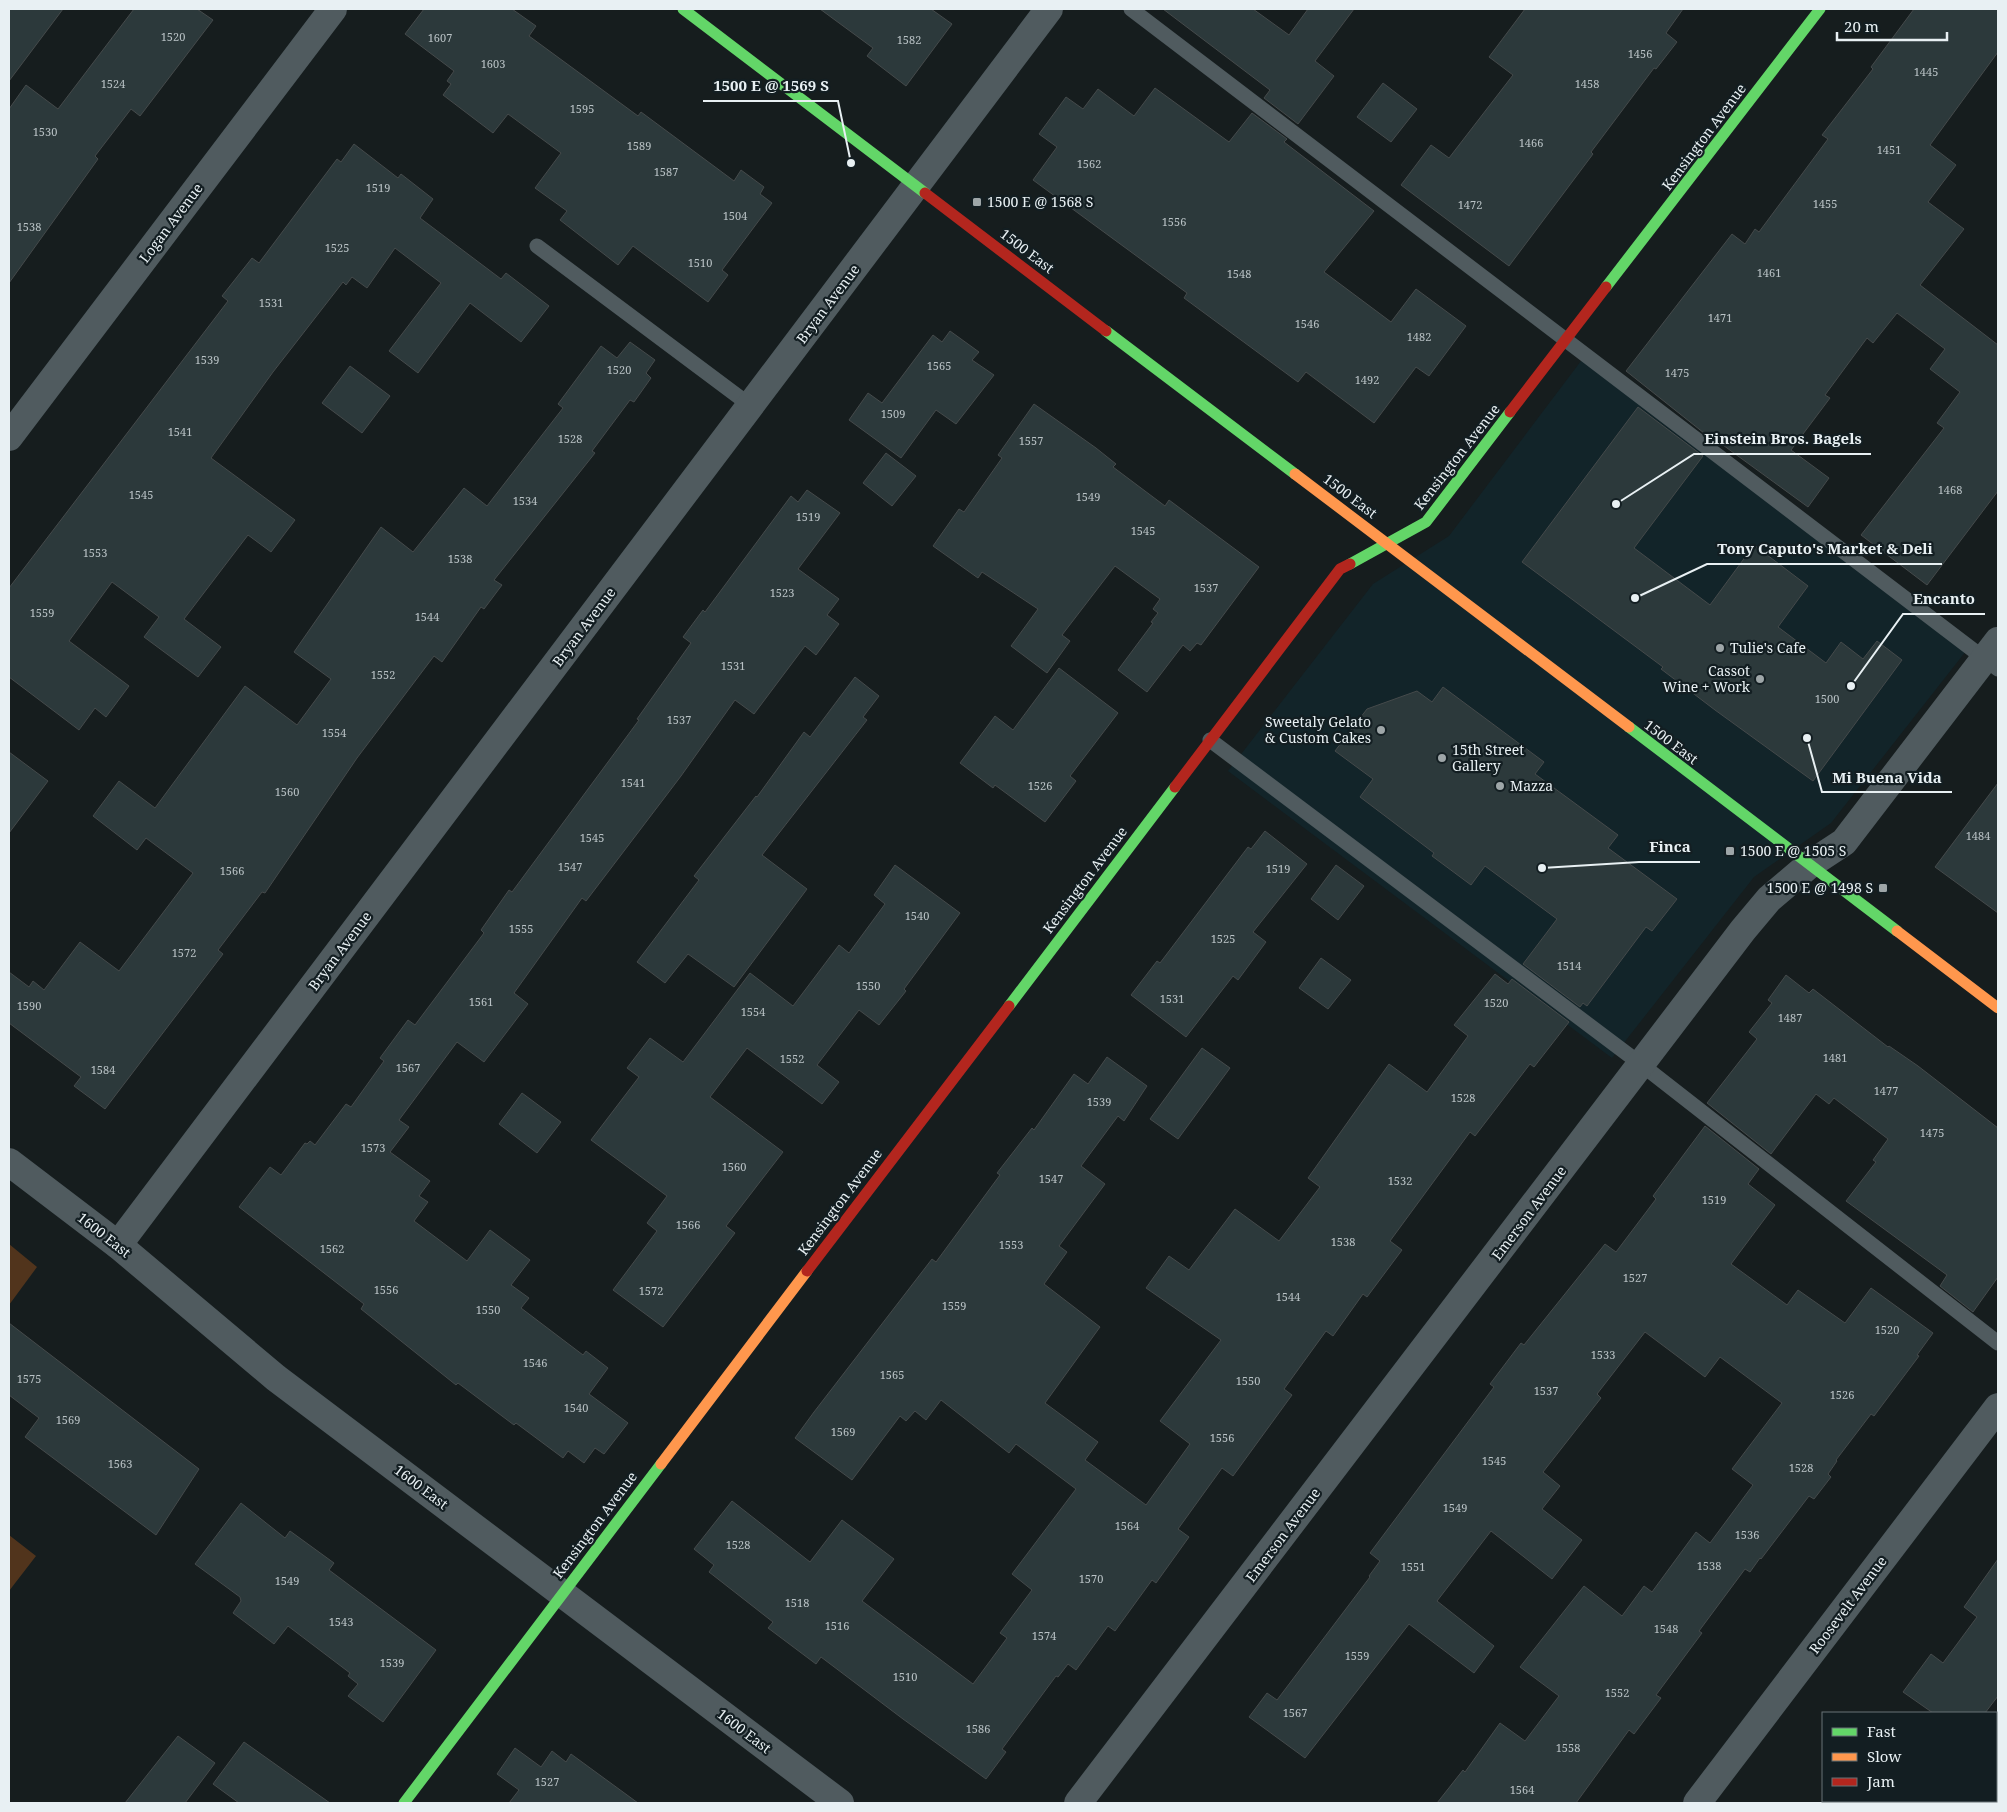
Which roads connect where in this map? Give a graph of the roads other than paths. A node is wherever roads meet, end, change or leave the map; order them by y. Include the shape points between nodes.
1 (333, 9) edge
2 (683, 9) edge
3 (1048, 9) edge
4 (1132, 9) edge
5 (1820, 9) edge
6 (916, 185) junction
7 (537, 246) dead end
8 (1568, 340) junction
9 (751, 406) junction
10 (9, 437) edge
11 (1386, 543) junction
12 (1994, 656) edge
13 (1210, 740) junction
14 (1809, 865) junction
15 (1998, 1008) edge
16 (1642, 1065) junction
17 (9, 1162) edge
18 (118, 1245) junction
19 (1998, 1343) edge
20 (1998, 1407) edge
21 (563, 1594) junction
22 (404, 1803) edge
23 (840, 1803) edge
24 (1078, 1803) edge
25 (1697, 1803) edge

1 - 10 street, Logan Avenue
2 - 6 street, 1500 East
3 - 6 street, Bryan Avenue
4 - 8 lane
5 - 8 street, Kensington Avenue
6 - 9 street, Bryan Avenue
6 - 11 street, 1500 East
7 - 9 lane
8 - 11 street, Kensington Avenue via 1426,522
8 - 12 lane
9 - 18 street, Bryan Avenue
11 - 13 street, Kensington Avenue via 1340,569
11 - 14 street, 1500 East
12 - 14 street, Emerson Avenue via 1844,842
13 - 16 lane
13 - 21 street, Kensington Avenue
14 - 15 street, 1500 East
14 - 16 street, Emerson Avenue via 1758,910
16 - 19 lane
16 - 24 street, Emerson Avenue
17 - 18 street, 1600 East
18 - 21 street, 1600 East via 276,1378
20 - 25 street, Roosevelt Avenue
21 - 22 street, Kensington Avenue
21 - 23 street, 1600 East

